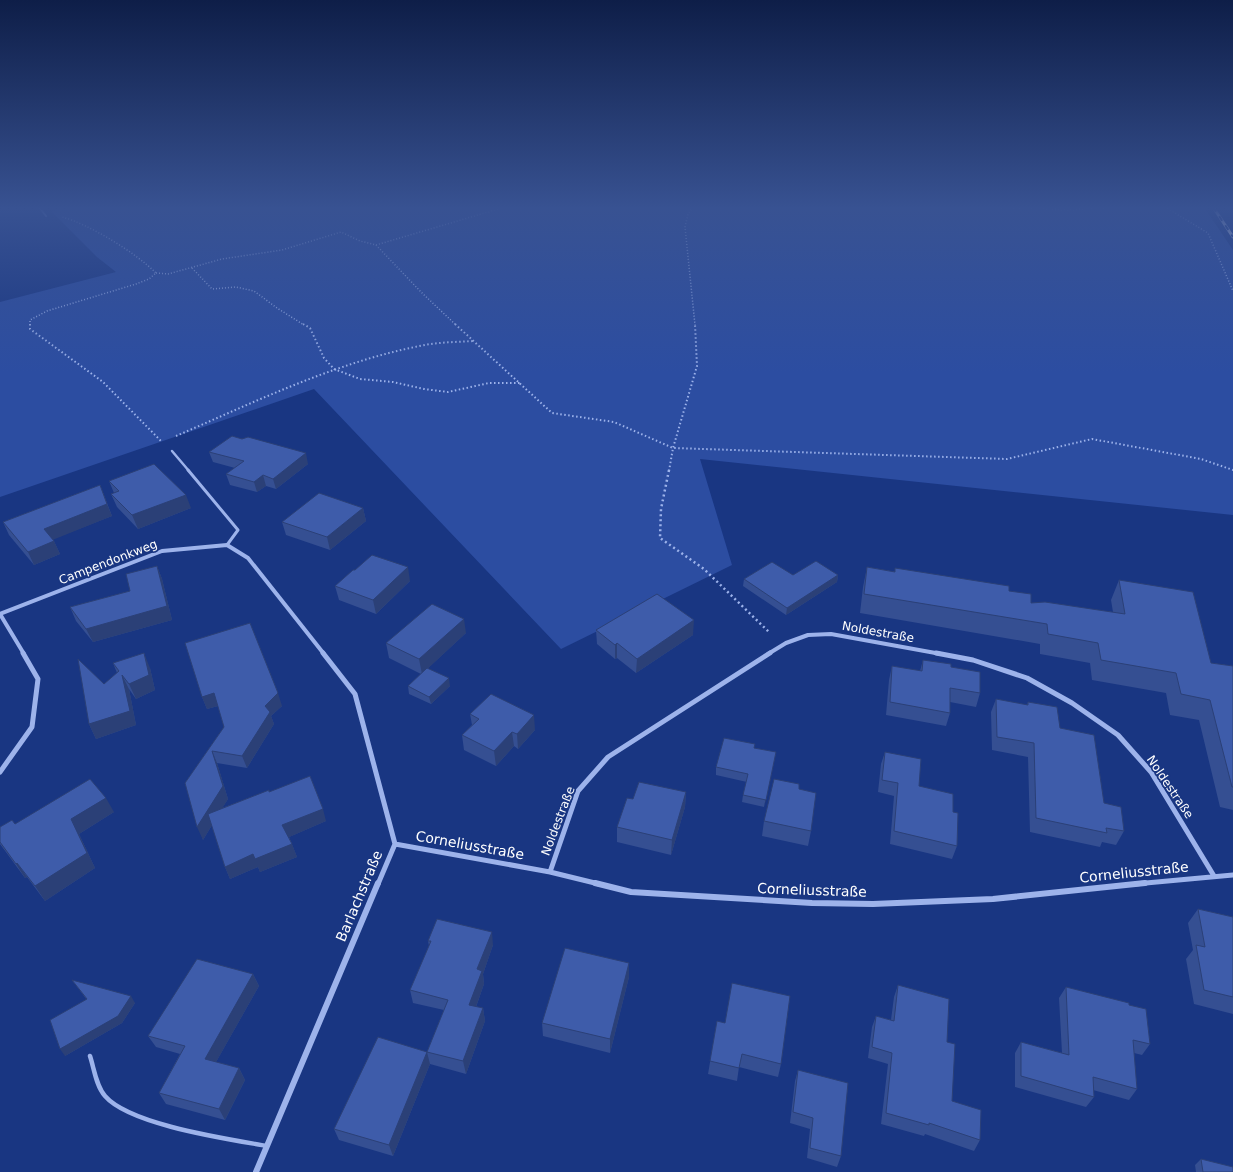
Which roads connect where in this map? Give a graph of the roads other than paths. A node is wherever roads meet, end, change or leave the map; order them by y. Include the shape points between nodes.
1 (172, 451) road end
2 (227, 545) junction
3 (0, 614) edge
4 (0, 772) edge
5 (395, 844) junction
6 (550, 872) junction
7 (1233, 875) edge
8 (1214, 876) junction
9 (90, 1056) dead end
10 (266, 1146) junction
11 (256, 1172) edge

1 - 2 lane via 238,530
2 - 3 street, Campendonkweg via 162,551
2 - 5 street, Barlachstraße via 248,558 355,694
3 - 4 street via 38,679 32,727
5 - 6 street, Corneliusstraße
5 - 10 street, Barlachstraße
6 - 8 street, Corneliusstraße via 631,892 812,903 873,904 993,899
6 - 8 street, Noldestraße via 578,791 608,757 786,643 808,635 830,634 973,660 1027,678 1072,703 1118,734 1151,772
7 - 8 street, Corneliusstraße
9 - 10 lane via 104,1094 121,1108 184,1129
10 - 11 street, Barlachstraße

